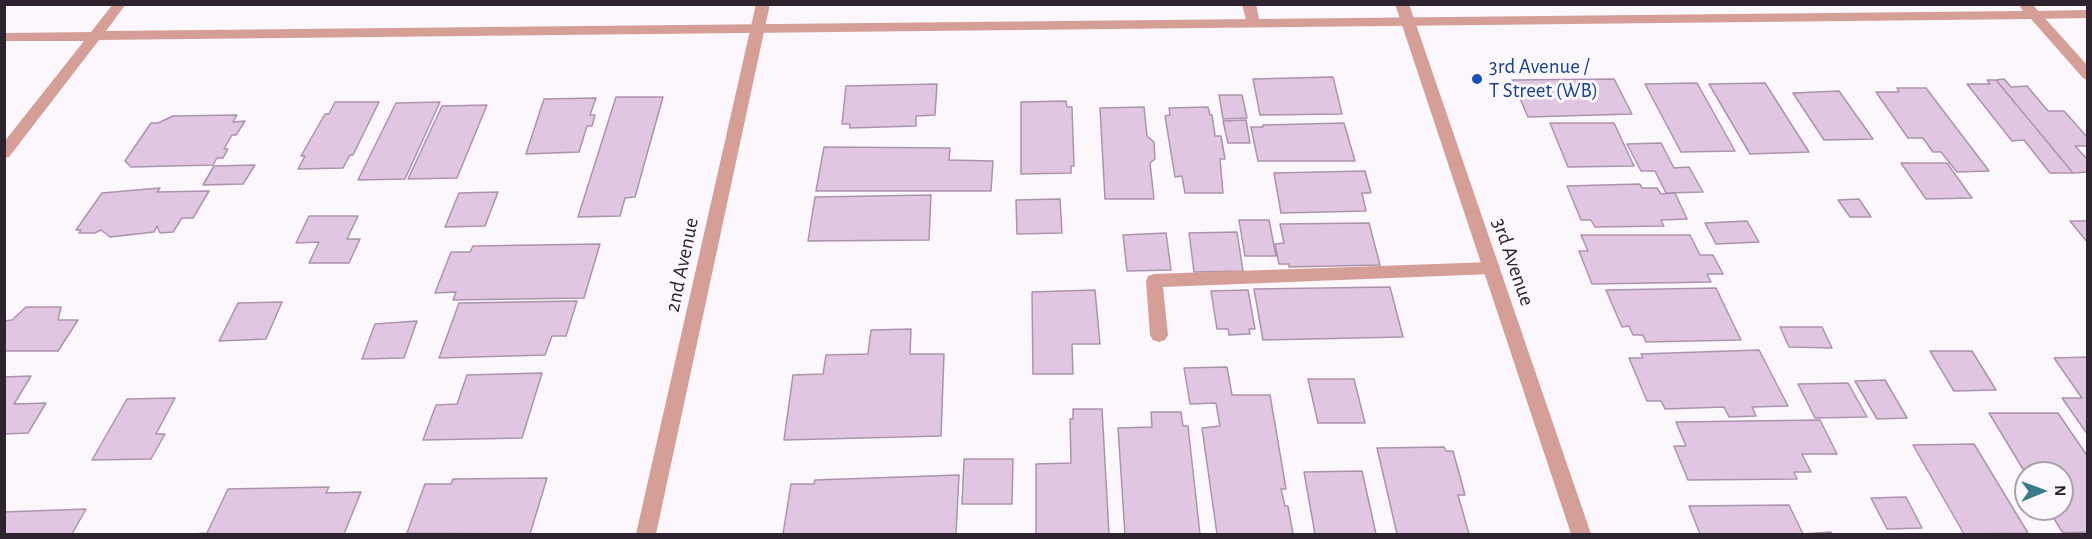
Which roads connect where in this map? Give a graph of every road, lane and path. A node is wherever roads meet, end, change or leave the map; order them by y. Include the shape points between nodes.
1 (120, 4) edge
2 (763, 4) edge
3 (1249, 4) edge
4 (1402, 4) edge
5 (2028, 10) edge
6 (2088, 14) edge
7 (1408, 22) junction
8 (1253, 24) junction
9 (757, 30) junction
10 (94, 37) junction
11 (4, 38) edge
12 (2088, 75) edge
13 (4, 153) edge
14 (1492, 268) junction
15 (1158, 335) dead end
16 (646, 534) edge
17 (1581, 534) edge

1 - 10 street
2 - 9 street, 2nd Avenue
3 - 8 street
4 - 7 street, 3rd Avenue
5 - 6 street
5 - 7 street
5 - 12 street
7 - 8 street
7 - 14 street, 3rd Avenue
8 - 9 street
9 - 10 street
9 - 16 street, 2nd Avenue
10 - 11 street
10 - 13 street
14 - 15 street via 1154,281
14 - 17 street, 3rd Avenue

